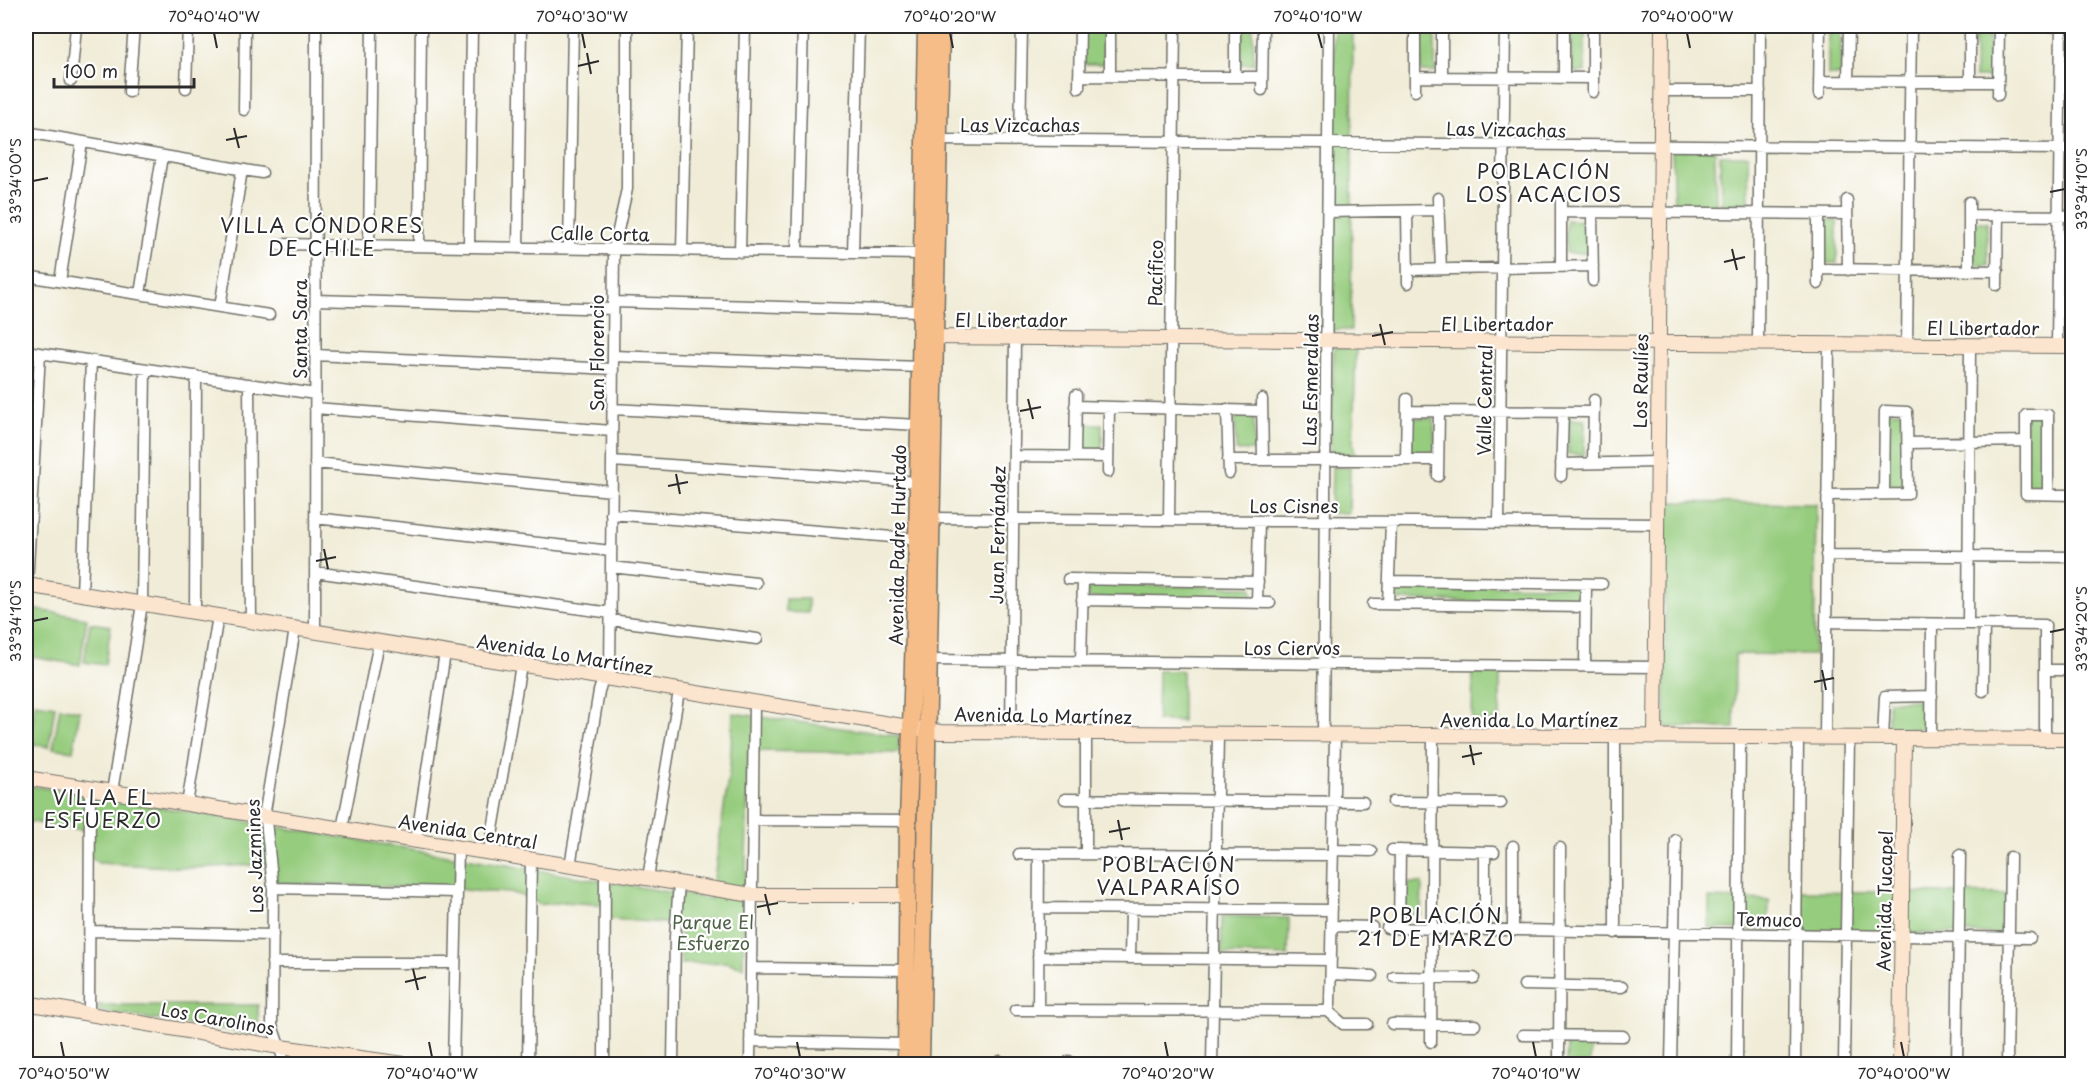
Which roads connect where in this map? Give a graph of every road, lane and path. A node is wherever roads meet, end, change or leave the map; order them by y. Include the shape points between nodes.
1 (76, 26) edge
2 (134, 26) edge
3 (188, 26) edge
4 (245, 26) edge
5 (316, 26) edge
6 (372, 26) edge
7 (421, 26) edge
8 (472, 26) edge
9 (521, 26) edge
10 (573, 26) edge
11 (627, 26) edge
12 (687, 26) edge
13 (745, 26) edge
14 (802, 26) edge
15 (859, 26) edge
16 (926, 26) edge
17 (941, 26) edge
18 (1022, 26) edge
19 (1080, 26) edge
20 (1110, 26) edge
21 (1175, 26) edge
22 (1235, 26) edge
23 (1263, 26) edge
24 (1329, 26) edge
25 (1415, 26) edge
26 (1442, 26) edge
27 (1505, 26) edge
28 (1564, 26) edge
29 (1593, 26) edge
30 (1662, 26) edge
31 (1760, 26) edge
32 (1820, 26) edge
33 (1848, 26) edge
34 (1911, 26) edge
35 (1970, 26) edge
36 (1998, 26) edge
37 (2061, 26) edge
38 (2073, 26) edge
39 (1079, 76) junction
40 (1110, 76) junction
41 (1174, 77) junction
42 (1235, 77) junction
43 (1262, 77) junction
44 (1415, 77) junction
45 (1442, 77) junction
46 (1504, 78) junction
47 (1564, 78) junction
48 (1593, 78) junction
49 (71, 81) dead end
50 (1819, 81) junction
51 (1848, 81) junction
52 (1910, 81) junction
53 (1970, 81) junction
54 (1998, 81) junction
55 (186, 88) dead end
56 (1079, 88) dead end
57 (1262, 90) dead end
58 (1414, 91) dead end
59 (1662, 91) junction
60 (1760, 91) junction
61 (1593, 92) dead end
62 (129, 93) dead end
63 (1819, 94) dead end
64 (1998, 95) dead end
65 (244, 110) dead end
66 (26, 132) edge
67 (939, 140) junction
68 (1020, 141) junction
69 (82, 142) junction
70 (1173, 142) junction
71 (1329, 144) junction
72 (1503, 145) junction
73 (1661, 147) junction
74 (1759, 147) junction
75 (1909, 148) junction
76 (2059, 149) junction
77 (2073, 149) edge
78 (162, 156) junction
79 (242, 170) junction
80 (262, 173) dead end
81 (1438, 198) dead end
82 (1561, 198) dead end
83 (1847, 200) dead end
84 (1969, 202) dead end
85 (1439, 210) junction
86 (1407, 211) junction
87 (1328, 212) junction
88 (1561, 212) junction
89 (1592, 213) junction
90 (1660, 213) junction
91 (1759, 213) junction
92 (1818, 214) junction
93 (1847, 214) junction
94 (1969, 215) junction
95 (1998, 215) junction
96 (2059, 216) junction
97 (2073, 216) edge
98 (279, 244) dead end
99 (316, 244) junction
100 (369, 245) junction
101 (419, 246) junction
102 (469, 247) junction
103 (518, 248) junction
104 (569, 249) junction
105 (614, 249) junction
106 (682, 250) junction
107 (740, 252) junction
108 (797, 252) junction
109 (853, 253) junction
110 (921, 254) junction
111 (1593, 266) junction
112 (1561, 267) junction
113 (1502, 268) junction
114 (1441, 269) junction
115 (1818, 269) junction
116 (1408, 270) junction
117 (1848, 270) junction
118 (1908, 270) junction
119 (1969, 271) junction
120 (1998, 271) junction
121 (26, 276) edge
122 (1593, 281) dead end
123 (60, 282) junction
124 (1408, 284) dead end
125 (1818, 284) dead end
126 (1997, 285) dead end
127 (140, 294) junction
128 (316, 300) junction
129 (613, 306) junction
130 (220, 307) junction
131 (921, 311) junction
132 (269, 315) dead end
133 (928, 337) junction
134 (1015, 338) junction
135 (1171, 339) junction
136 (1327, 340) junction
137 (1501, 341) junction
138 (1659, 343) junction
139 (1758, 344) junction
140 (1828, 344) junction
141 (1907, 345) junction
142 (1970, 345) junction
143 (2057, 346) junction
144 (2073, 346) edge
145 (26, 351) edge
146 (40, 353) junction
147 (315, 355) junction
148 (613, 356) junction
149 (91, 361) junction
150 (920, 367) junction
151 (145, 369) junction
152 (613, 369) junction
153 (196, 376) junction
154 (249, 384) junction
155 (315, 394) junction
156 (1262, 399) dead end
157 (1407, 399) dead end
158 (1594, 400) dead end
159 (1108, 407) junction
160 (315, 408) junction
161 (1170, 409) junction
162 (1227, 409) junction
163 (612, 410) junction
164 (1262, 411) junction
165 (1407, 411) junction
166 (1438, 411) junction
167 (1500, 412) junction
168 (1563, 412) junction
169 (1593, 412) junction
170 (919, 425) junction
171 (612, 431) junction
172 (2026, 441) junction
173 (1969, 442) junction
174 (1908, 443) junction
175 (1014, 456) junction
176 (1075, 457) junction
177 (1108, 457) junction
178 (1228, 460) junction
179 (1263, 460) junction
180 (1326, 460) junction
181 (1406, 460) junction
182 (1438, 460) junction
183 (612, 461) junction
184 (1593, 462) junction
185 (1658, 462) junction
186 (315, 463) junction
187 (1561, 464) junction
188 (1108, 472) dead end
189 (1229, 473) dead end
190 (1438, 476) dead end
191 (1561, 476) dead end
192 (918, 482) junction
193 (612, 491) junction
194 (1884, 494) junction
195 (2048, 494) junction
196 (1827, 495) junction
197 (2073, 495) edge
198 (612, 514) junction
199 (315, 518) junction
200 (930, 518) junction
201 (1013, 519) junction
202 (1169, 520) junction
203 (1258, 521) junction
204 (1325, 522) junction
205 (1390, 522) junction
206 (1499, 523) junction
207 (1657, 524) junction
208 (917, 539) junction
209 (611, 551) junction
210 (1826, 555) junction
211 (1968, 556) junction
212 (2073, 556) edge
213 (611, 567) junction
214 (315, 572) junction
215 (1068, 579) dead end
216 (1083, 580) junction
217 (1389, 581) junction
218 (1258, 582) junction
219 (756, 583) dead end
220 (1586, 584) junction
221 (1602, 584) dead end
222 (26, 585) edge
223 (82, 594) junction
224 (1082, 600) junction
225 (1257, 603) junction
226 (1270, 603) dead end
227 (142, 604) junction
228 (1373, 604) dead end
229 (1388, 604) junction
230 (1586, 607) junction
231 (195, 613) junction
232 (218, 616) junction
233 (611, 617) junction
234 (251, 622) junction
235 (1826, 622) junction
236 (1932, 624) junction
237 (1968, 624) junction
238 (1984, 624) junction
239 (295, 629) junction
240 (315, 632) junction
241 (757, 639) dead end
242 (379, 642) junction
243 (445, 653) junction
244 (928, 660) junction
245 (1012, 661) junction
246 (1081, 662) junction
247 (1324, 664) junction
248 (521, 665) junction
249 (1585, 666) junction
250 (1656, 667) junction
251 (2045, 670) junction
252 (2073, 670) edge
253 (603, 679) junction
254 (679, 691) junction
255 (1983, 692) dead end
256 (1932, 696) junction
257 (754, 703) junction
258 (919, 729) junction
259 (1011, 734) junction
260 (1086, 734) junction
261 (1218, 735) junction
262 (1329, 735) junction
263 (1433, 736) junction
264 (1615, 737) junction
265 (1655, 737) junction
266 (1740, 738) junction
267 (1798, 738) junction
268 (1825, 738) junction
269 (1849, 738) junction
270 (1883, 739) junction
271 (1904, 739) junction
272 (1931, 739) junction
273 (2073, 739) edge
274 (2045, 740) junction
275 (26, 778) edge
276 (90, 788) junction
277 (111, 792) junction
278 (1065, 799) dead end
279 (1086, 799) junction
280 (1216, 801) junction
281 (1334, 802) junction
282 (1363, 802) dead end
283 (1393, 802) dead end
284 (1433, 803) junction
285 (1501, 803) dead end
286 (187, 804) junction
287 (266, 817) junction
288 (753, 820) junction
289 (908, 821) junction
290 (342, 829) junction
291 (1676, 840) dead end
292 (416, 841) junction
293 (1513, 846) dead end
294 (458, 848) junction
295 (1560, 848) dead end
296 (1371, 851) dead end
297 (1432, 851) junction
298 (489, 853) junction
299 (1333, 853) junction
300 (1019, 854) dead end
301 (1039, 854) junction
302 (1086, 854) junction
303 (1215, 855) junction
304 (1959, 855) dead end
305 (2010, 857) dead end
306 (531, 859) junction
307 (570, 866) junction
308 (605, 871) junction
309 (648, 878) junction
310 (679, 883) junction
311 (273, 888) junction
312 (456, 891) junction
313 (752, 895) junction
314 (908, 895) junction
315 (924, 908) junction
316 (1039, 908) junction
317 (1131, 909) junction
318 (1215, 910) junction
319 (1332, 910) junction
320 (1332, 926) junction
321 (1372, 927) dead end
322 (1387, 928) dead end
323 (1399, 928) junction
324 (1432, 929) junction
325 (1485, 930) junction
326 (1510, 930) junction
327 (90, 931) junction
328 (1560, 932) junction
329 (1615, 933) junction
330 (1674, 934) junction
331 (273, 935) junction
332 (1739, 935) junction
333 (1797, 935) junction
334 (1846, 936) junction
335 (1901, 936) junction
336 (1958, 937) junction
337 (2008, 938) junction
338 (2030, 938) dead end
339 (1038, 957) junction
340 (1130, 958) junction
341 (1214, 959) junction
342 (1331, 960) junction
343 (273, 963) junction
344 (454, 963) junction
345 (751, 968) junction
346 (906, 970) junction
347 (1331, 974) junction
348 (1372, 976) dead end
349 (1394, 977) dead end
350 (1431, 977) junction
351 (1474, 978) dead end
352 (1524, 986) dead end
353 (1560, 986) junction
354 (1622, 987) dead end
355 (26, 1003) edge
356 (1015, 1010) dead end
357 (1038, 1010) junction
358 (1328, 1011) junction
359 (1213, 1012) junction
360 (89, 1014) junction
361 (1367, 1024) dead end
362 (1392, 1024) dead end
363 (1431, 1024) junction
364 (1475, 1025) dead end
365 (1522, 1035) dead end
366 (1560, 1035) junction
367 (1623, 1036) dead end
368 (750, 1041) junction
369 (1431, 1042) dead end
370 (906, 1044) junction
371 (280, 1047) junction
372 (283, 1065) edge
373 (404, 1065) edge
374 (453, 1065) edge
375 (528, 1065) edge
376 (604, 1065) edge
377 (674, 1065) edge
378 (750, 1065) edge
379 (906, 1065) edge
380 (921, 1065) edge
381 (1212, 1065) edge
382 (1559, 1065) edge
383 (1671, 1065) edge
384 (1737, 1065) edge
385 (1795, 1065) edge
386 (1844, 1065) edge
387 (1900, 1065) edge
388 (1957, 1065) edge
389 (2007, 1065) edge

1 - 49 street
2 - 62 street
3 - 55 street
4 - 65 street
5 - 99 street, Santa Sara
6 - 100 street
7 - 101 street
8 - 102 street
9 - 103 street
10 - 104 street
11 - 105 street, San Florencio via 627,189
12 - 106 street
13 - 107 street
14 - 108 street
15 - 109 street
16 - 110 main road, Avenida Padre Hurtado
17 - 67 main road, Avenida Padre Hurtado
18 - 68 street
19 - 39 street
20 - 40 street
21 - 41 street, Pacífico
22 - 42 street
23 - 43 street
24 - 71 street, Las Esmeraldas
25 - 44 street
26 - 45 street
27 - 46 street, Valle Central
28 - 47 street
29 - 48 street
30 - 59 main road, Los Raulíes
31 - 60 street
32 - 50 street
33 - 51 street
34 - 52 street
35 - 53 street
36 - 37 street
36 - 54 street
37 - 38 street
37 - 76 street
39 - 40 street
39 - 56 street
40 - 41 street
41 - 42 street
41 - 70 street, Pacífico
42 - 43 street
43 - 57 street
44 - 45 street
44 - 58 street
45 - 46 street
46 - 47 street
46 - 72 street, Valle Central
47 - 48 street
48 - 61 street
50 - 51 street
50 - 63 street
51 - 52 street
52 - 53 street
52 - 75 street
53 - 54 street
54 - 64 street
59 - 60 street
59 - 73 main road, Los Raulíes
60 - 74 street
66 - 69 street
67 - 68 street, Las Vizcachas
67 - 133 main road, Avenida Padre Hurtado
68 - 70 street, Las Vizcachas
69 - 78 street
69 - 123 street
70 - 71 street, Las Vizcachas
70 - 135 street, Pacífico
71 - 72 street, Las Vizcachas
71 - 87 street, Las Esmeraldas
72 - 73 street, Las Vizcachas
72 - 113 street, Valle Central
73 - 74 street, Las Vizcachas
73 - 90 main road, Los Raulíes
74 - 75 street, Las Vizcachas
74 - 91 street
75 - 76 street, Las Vizcachas
75 - 118 street
76 - 77 street, Las Vizcachas
76 - 96 street
78 - 79 street
78 - 127 street
79 - 80 street
79 - 130 street
81 - 85 street
82 - 88 street
83 - 93 street
84 - 94 street
85 - 86 street
85 - 114 street
86 - 87 street
86 - 116 street
87 - 136 street, Las Esmeraldas
88 - 89 street
88 - 112 street
89 - 90 street
89 - 111 street
90 - 91 street
90 - 138 main road, Los Raulíes
91 - 92 street
91 - 139 street
92 - 93 street
92 - 115 street
93 - 117 street
94 - 95 street
94 - 119 street
95 - 96 street
95 - 120 street
96 - 97 street
96 - 143 street
98 - 99 street, Calle Corta
99 - 100 street, Calle Corta
99 - 128 street, Santa Sara
100 - 101 street, Calle Corta
101 - 102 street, Calle Corta
102 - 103 street, Calle Corta
103 - 104 street, Calle Corta
104 - 105 street, Calle Corta
105 - 106 street, Calle Corta
105 - 129 street, San Florencio
106 - 107 street, Calle Corta
107 - 108 street, Calle Corta
108 - 109 street, Calle Corta
109 - 110 street, Calle Corta
110 - 131 main road, Avenida Padre Hurtado
111 - 112 street
111 - 122 street
112 - 113 street
113 - 114 street
113 - 137 street, Valle Central
114 - 116 street
115 - 117 street
115 - 125 street
116 - 124 street
117 - 118 street
118 - 119 street
118 - 141 street
119 - 120 street
120 - 126 street
121 - 123 street
123 - 127 street
127 - 130 street
128 - 129 street
128 - 147 street, Santa Sara
129 - 131 street
129 - 148 street, San Florencio
130 - 132 street
131 - 133 main road, Avenida Padre Hurtado
133 - 134 main road, El Libertador
133 - 150 main road, Avenida Padre Hurtado
133 - 200 main road, Avenida Padre Hurtado
134 - 135 main road, El Libertador
134 - 175 street, Juan Fernández
135 - 136 main road, El Libertador
135 - 161 street, Pacífico
136 - 137 main road, El Libertador
136 - 180 street, Las Esmeraldas
137 - 138 main road, El Libertador
137 - 167 street, Valle Central
138 - 139 main road, El Libertador
138 - 185 main road, Los Raulíes
139 - 140 main road, El Libertador
140 - 141 main road, El Libertador
140 - 196 street
141 - 142 main road, El Libertador
142 - 143 main road, El Libertador
142 - 173 street
143 - 144 main road, El Libertador
145 - 146 street
146 - 149 street
146 - 222 street
147 - 152 street
147 - 155 street, Santa Sara
148 - 150 street
148 - 152 street, San Florencio
149 - 151 street
149 - 223 street
150 - 170 main road, Avenida Padre Hurtado
151 - 153 street
151 - 227 street
152 - 163 street, San Florencio
153 - 154 street
153 - 231 street
154 - 155 street
154 - 234 street
155 - 160 street, Santa Sara
156 - 164 street
157 - 165 street
158 - 169 street
159 - 161 street
159 - 176 street via 1076,400
159 - 177 street
160 - 171 street
160 - 186 street, Santa Sara
161 - 162 street
161 - 202 street, Pacífico
162 - 164 street
162 - 178 street
163 - 170 street
163 - 171 street, San Florencio
164 - 179 street
165 - 166 street
165 - 181 street
166 - 167 street
166 - 182 street
167 - 168 street
167 - 206 street, Valle Central
168 - 169 street
168 - 187 street
169 - 184 street
170 - 192 main road, Avenida Padre Hurtado
171 - 183 street, San Florencio
172 - 173 street
172 - 195 street via 2026,494
172 - 195 street via 2026,415 2048,415
173 - 174 street
173 - 211 street
174 - 194 street via 1908,494
174 - 194 street via 1908,412 1885,411
175 - 176 street
175 - 201 street, Juan Fernández
176 - 177 street
177 - 188 street
178 - 179 street
178 - 189 street
179 - 180 street
180 - 181 street
180 - 204 street, Las Esmeraldas
181 - 182 street
182 - 190 street
183 - 192 street
183 - 193 street, San Florencio
184 - 185 street
184 - 187 street
185 - 207 main road, Los Raulíes
186 - 193 street
186 - 199 street, Santa Sara
187 - 191 street
192 - 208 main road, Avenida Padre Hurtado
193 - 198 street, San Florencio
194 - 196 street
195 - 197 street
196 - 210 street
198 - 208 street
198 - 209 street, San Florencio
199 - 209 street
199 - 214 street, Santa Sara
200 - 201 street, Los Cisnes
200 - 244 main road, Avenida Padre Hurtado
201 - 202 street, Los Cisnes
201 - 245 street, Juan Fernández
202 - 203 street, Los Cisnes
203 - 204 street, Los Cisnes
203 - 218 street
204 - 205 street, Los Cisnes
204 - 247 street, Las Esmeraldas
205 - 206 street, Los Cisnes
205 - 217 street
206 - 207 street, Los Cisnes
207 - 250 main road, Los Raulíes
208 - 258 main road, Avenida Padre Hurtado
209 - 213 street, San Florencio
210 - 211 street
210 - 235 street
211 - 212 street
211 - 237 street
213 - 219 street
213 - 233 street, San Florencio
214 - 233 street
214 - 240 street, Santa Sara
215 - 216 street
216 - 218 street
216 - 224 street
217 - 220 street
217 - 229 street
218 - 225 street
220 - 221 street
220 - 230 street
222 - 223 main road, Avenida Lo Martínez
223 - 227 main road, Avenida Lo Martínez
224 - 225 street
224 - 246 street
225 - 226 street
227 - 231 main road, Avenida Lo Martínez
227 - 277 street
228 - 229 street
229 - 230 street
230 - 249 street
231 - 232 main road, Avenida Lo Martínez
232 - 234 main road, Avenida Lo Martínez
232 - 286 street
233 - 241 street
233 - 253 street, San Florencio via 610,673
234 - 239 main road, Avenida Lo Martínez
235 - 236 street
235 - 268 street
236 - 237 street
236 - 256 street
237 - 238 street
238 - 251 street via 2045,625
238 - 255 street
239 - 240 main road, Avenida Lo Martínez
239 - 287 street, Los Jazmines
240 - 242 main road, Avenida Lo Martínez
242 - 243 main road, Avenida Lo Martínez
242 - 290 street
243 - 248 main road, Avenida Lo Martínez
243 - 292 street
244 - 245 street, Los Ciervos
244 - 258 main road, Avenida Padre Hurtado
245 - 246 street, Los Ciervos
245 - 259 street, Juan Fernández
246 - 247 street, Los Ciervos
247 - 249 street, Los Ciervos
247 - 262 street, Las Esmeraldas
248 - 253 main road, Avenida Lo Martínez
248 - 298 street
249 - 250 street, Los Ciervos
250 - 265 main road, Los Raulíes
251 - 252 street
251 - 274 street
253 - 254 main road, Avenida Lo Martínez
253 - 307 street, San Florencio
254 - 257 main road, Avenida Lo Martínez
254 - 309 street
256 - 270 street via 1885,697
256 - 272 street
257 - 258 main road, Avenida Lo Martínez
257 - 288 street
258 - 259 main road, Avenida Lo Martínez
258 - 289 main road, Avenida Padre Hurtado
258 - 315 main road, Avenida Padre Hurtado
259 - 260 main road, Avenida Lo Martínez
260 - 261 main road, Avenida Lo Martínez
260 - 279 street
261 - 262 main road, Avenida Lo Martínez
261 - 280 street
262 - 263 main road, Avenida Lo Martínez
262 - 281 street, Las Esmeraldas
263 - 264 main road, Avenida Lo Martínez
263 - 284 street
264 - 265 main road, Avenida Lo Martínez
264 - 329 street
265 - 266 main road, Avenida Lo Martínez
266 - 267 main road, Avenida Lo Martínez
266 - 332 street
267 - 268 main road, Avenida Lo Martínez
267 - 333 street
268 - 269 main road, Avenida Lo Martínez
269 - 270 main road, Avenida Lo Martínez
269 - 334 street
270 - 271 main road, Avenida Lo Martínez
271 - 272 main road, Avenida Lo Martínez
271 - 335 main road, Avenida Tucapel
272 - 274 main road, Avenida Lo Martínez
273 - 274 main road, Avenida Lo Martínez
275 - 276 main road, Avenida Central
276 - 277 main road, Avenida Central
276 - 327 street
277 - 286 main road, Avenida Central
278 - 279 street
279 - 280 street
279 - 302 street
280 - 281 street
280 - 303 street
281 - 282 street
281 - 299 street, Las Esmeraldas
283 - 284 street
284 - 285 street
284 - 297 street
286 - 287 main road, Avenida Central
287 - 290 main road, Avenida Central
287 - 311 street, Los Jazmines
288 - 289 street
288 - 313 street
289 - 314 main road, Avenida Padre Hurtado
290 - 292 main road, Avenida Central
291 - 330 street
292 - 294 main road, Avenida Central
293 - 326 street
294 - 298 main road, Avenida Central
294 - 312 street
295 - 328 street
296 - 299 street
297 - 323 street via 1396,850
297 - 324 street
297 - 325 street via 1490,852
298 - 306 main road, Avenida Central
299 - 303 street
299 - 319 street, Las Esmeraldas
300 - 301 street
301 - 302 street
301 - 316 street
302 - 303 street
303 - 318 street
304 - 336 street
305 - 337 street
306 - 307 main road, Avenida Central
306 - 375 street
307 - 308 main road, Avenida Central
308 - 309 main road, Avenida Central
308 - 376 street
309 - 310 main road, Avenida Central
310 - 313 main road, Avenida Central
310 - 377 street
311 - 312 street
311 - 331 street, Los Jazmines
312 - 344 street
313 - 314 main road, Avenida Central
313 - 345 street
314 - 315 main road
314 - 346 main road, Avenida Padre Hurtado
315 - 380 main road, Avenida Padre Hurtado
316 - 317 street
316 - 339 street
317 - 318 street
317 - 340 street
318 - 319 street
318 - 341 street
319 - 320 street, Las Esmeraldas
320 - 321 street
320 - 342 street, Las Esmeraldas
322 - 323 street, Temuco
323 - 324 street, Temuco
324 - 325 street, Temuco
324 - 350 street
325 - 326 street, Temuco
326 - 328 street, Temuco
327 - 331 street
327 - 360 street
328 - 329 street, Temuco
328 - 353 street
329 - 330 street, Temuco
330 - 332 street, Temuco
330 - 383 street
331 - 343 street, Los Jazmines
332 - 333 street, Temuco
332 - 384 street
333 - 334 street, Temuco
333 - 385 street
334 - 335 street, Temuco
334 - 386 street
335 - 336 street, Temuco
335 - 387 main road, Avenida Tucapel
336 - 337 street, Temuco
336 - 388 street
337 - 338 street, Temuco
337 - 389 street
339 - 340 street
339 - 357 street
340 - 341 street
341 - 342 street
341 - 359 street
342 - 347 street, Las Esmeraldas
343 - 344 street
343 - 371 street, Los Jazmines via 272,1025
344 - 374 street
345 - 346 street
345 - 368 street
346 - 370 main road, Avenida Padre Hurtado
347 - 348 street
347 - 358 street, Las Esmeraldas
349 - 350 street
350 - 351 street
350 - 363 street
352 - 353 street
353 - 354 street
353 - 366 street
355 - 360 main road, Los Carolinos
356 - 357 street
357 - 359 street
358 - 359 street
358 - 361 street via 1343,1024
359 - 381 street
360 - 371 main road, Los Carolinos
362 - 363 street
363 - 364 street
363 - 369 street
365 - 366 street
366 - 367 street
366 - 382 street
368 - 370 street
368 - 378 street
370 - 379 main road, Avenida Padre Hurtado
371 - 372 street, Los Jazmines
371 - 373 main road, Los Carolinos

